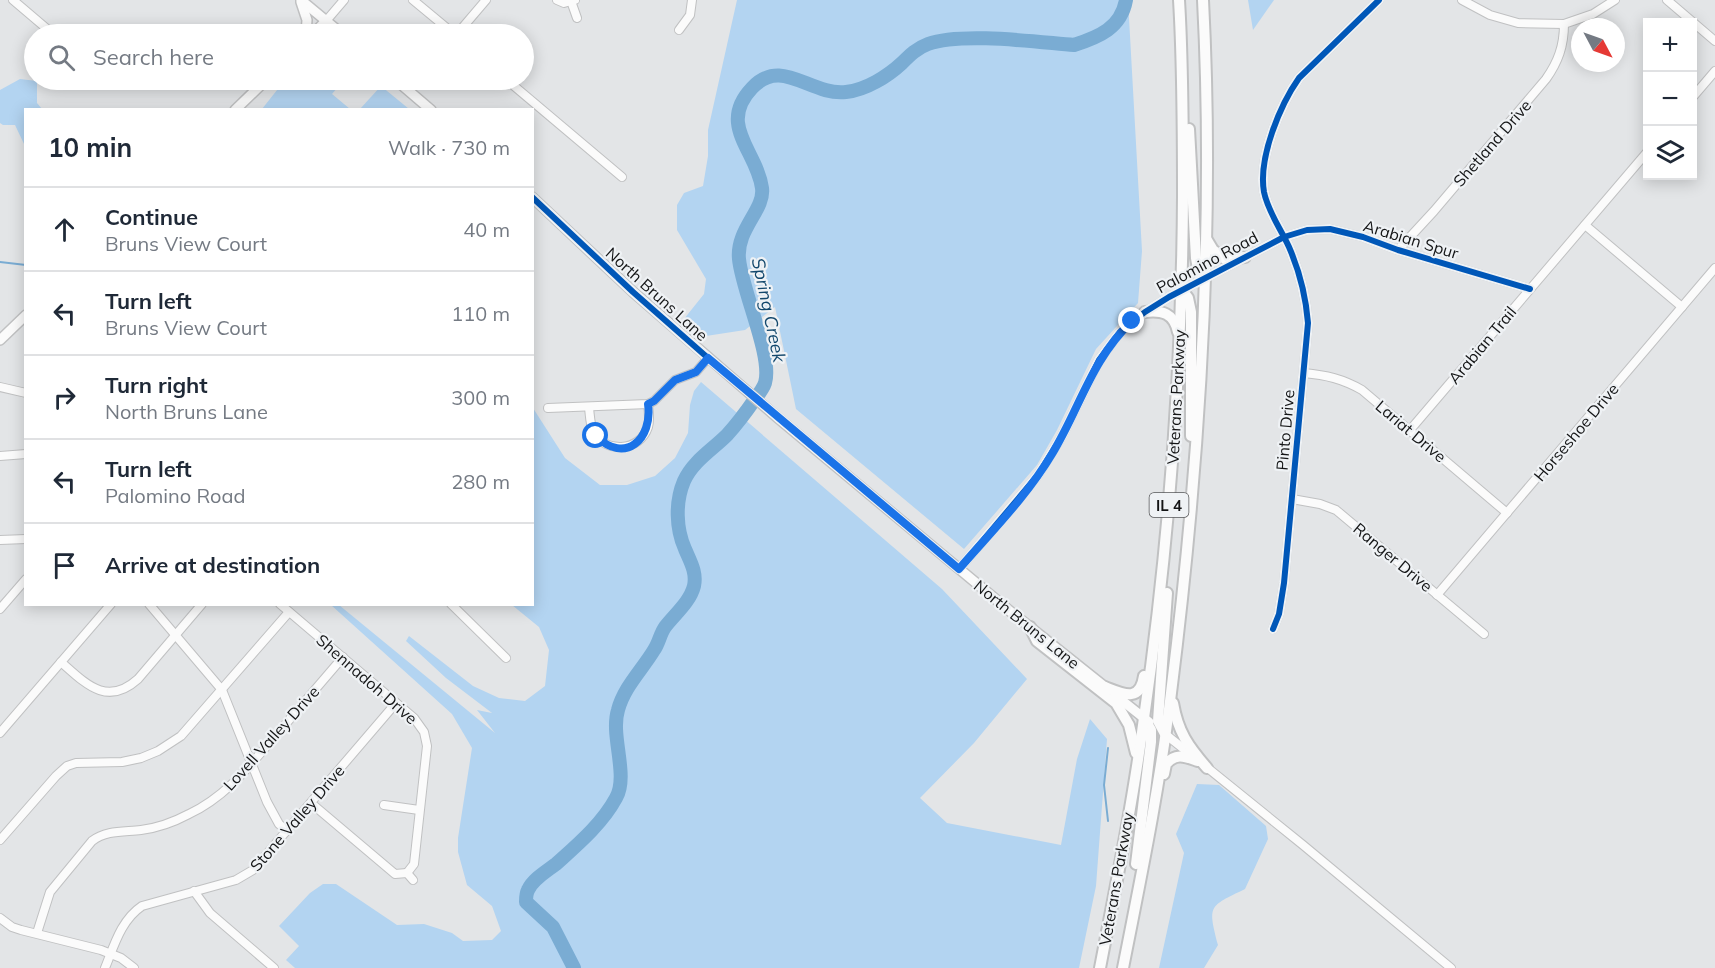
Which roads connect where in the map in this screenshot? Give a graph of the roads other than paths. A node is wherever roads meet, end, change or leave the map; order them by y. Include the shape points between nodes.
1 (13, 0) edge
2 (300, 0) edge
3 (345, 0) edge
4 (413, 0) edge
5 (486, 0) edge
6 (557, 0) edge
7 (692, 0) edge
8 (1179, 0) edge
9 (1203, 0) edge
10 (1379, 0) edge
11 (1462, 0) edge
12 (1615, 0) edge
13 (1667, 0) edge
14 (573, 1) edge
15 (577, 18) dead end
16 (326, 21) junction
17 (41, 24) edge
18 (306, 24) edge
19 (323, 24) edge
20 (330, 24) edge
21 (443, 24) edge
22 (464, 24) edge
23 (1564, 24) junction
24 (679, 30) dead end
25 (1715, 41) edge
26 (1715, 71) edge
27 (1183, 88) junction
28 (256, 90) edge
29 (408, 90) edge
30 (519, 90) edge
31 (1697, 92) edge
32 (237, 108) edge
33 (429, 108) edge
34 (1643, 156) edge
35 (622, 177) dead end
36 (534, 199) edge
37 (1585, 225) junction
38 (1284, 237) junction
39 (1206, 239) junction
40 (1398, 250) junction
41 (1245, 257) junction
42 (1715, 268) edge
43 (1205, 279) junction
44 (1530, 289) junction
45 (1182, 290) junction
46 (1682, 308) junction
47 (1145, 312) junction
48 (24, 318) edge
49 (0, 340) edge
50 (1179, 344) junction
51 (708, 358) junction
52 (1304, 373) junction
53 (0, 387) edge
54 (24, 393) edge
55 (648, 404) junction
56 (548, 408) dead end
57 (589, 408) junction
58 (1410, 430) junction
59 (24, 454) edge
60 (0, 456) edge
61 (1193, 497) junction
62 (1292, 499) junction
63 (1507, 513) junction
64 (24, 539) edge
65 (0, 540) edge
66 (1165, 544) junction
67 (1163, 564) junction
68 (959, 569) junction
69 (24, 581) edge
70 (1437, 595) junction
71 (109, 606) edge
72 (151, 606) edge
73 (200, 606) edge
74 (282, 606) edge
75 (453, 606) edge
76 (0, 609) edge
77 (289, 612) junction
78 (1030, 627) junction
79 (1273, 629) dead end
80 (1484, 634) dead end
81 (176, 635) junction
82 (343, 657) junction
83 (506, 658) dead end
84 (61, 662) junction
85 (1105, 687) junction
86 (222, 690) junction
87 (1171, 695) junction
88 (396, 703) junction
89 (1144, 718) junction
90 (0, 733) edge
91 (1165, 734) junction
92 (1137, 764) junction
93 (1203, 764) junction
94 (251, 766) junction
95 (311, 804) junction
96 (384, 805) dead end
97 (419, 810) junction
98 (287, 831) junction
99 (0, 840) edge
100 (407, 873) junction
101 (1142, 873) junction
102 (413, 880) dead end
103 (194, 891) junction
104 (0, 918) edge
105 (1131, 927) junction
106 (37, 933) junction
107 (111, 953) junction
108 (105, 968) edge
109 (134, 968) edge
110 (274, 968) edge
111 (1100, 968) edge
112 (1123, 968) edge
113 (1451, 968) edge

1 - 17 street
2 - 16 main road
2 - 18 main road
3 - 16 street
4 - 21 street
5 - 22 street
6 - 14 street
7 - 24 street via 690,15
8 - 27 highway, Veterans Parkway / IL 4
9 - 39 highway, Veterans Parkway / IL 4
10 - 38 street, Palomino Road via 1299,78 1281,111 1263,180 1269,206
11 - 23 street via 1490,15 1518,23
12 - 23 street via 1593,14
13 - 25 street
14 - 15 street
16 - 19 main road
16 - 20 main road
23 - 40 street, Shetland Drive via 1556,66
26 - 31 street
27 - 43 highway via 1190,130 1196,258 1199,274
27 - 45 highway, Veterans Parkway / IL 4
28 - 32 main road
29 - 33 main road
30 - 35 street
34 - 37 street, Arabian Trail
36 - 51 main road, North Bruns Lane
37 - 44 street, Arabian Trail
37 - 46 street
38 - 40 street, Arabian Spur via 1330,229
38 - 41 street, Palomino Road
38 - 52 street, Pinto Drive via 1307,306
39 - 41 highway via 1224,259
39 - 43 highway, Veterans Parkway / IL 4
40 - 44 street, Arabian Spur
41 - 43 street, Palomino Road
42 - 46 street, Horseshoe Drive
43 - 45 street, Palomino Road
43 - 61 highway, Veterans Parkway / IL 4
44 - 58 street, Arabian Trail
45 - 47 street, Palomino Road
45 - 50 highway, Veterans Parkway / IL 4
45 - 61 highway via 1191,312
46 - 63 street, Horseshoe Drive
47 - 50 highway via 1169,315 1176,326
47 - 68 street, Palomino Road via 1109,346 1038,475
48 - 49 main road
50 - 66 highway, Veterans Parkway / IL 4
51 - 55 street via 696,372 675,380
51 - 68 main road, North Bruns Lane
52 - 58 street, Lariat Drive via 1348,381
52 - 62 street, Pinto Drive
53 - 54 street
55 - 57 street
55 - 57 street via 648,428 632,446 624,448 608,445 596,436
56 - 57 street
58 - 63 street, Lariat Drive
59 - 60 street
61 - 87 highway, Veterans Parkway / IL 4
62 - 70 street, Ranger Drive via 1336,510
62 - 79 street, Pinto Drive via 1282,601
63 - 70 street, Horseshoe Drive
64 - 65 street
66 - 67 highway, Veterans Parkway / IL 4
66 - 91 highway via 1167,580 1158,721
67 - 85 highway via 1153,602 1141,689 1129,695
67 - 89 highway, Veterans Parkway / IL 4
68 - 78 main road, North Bruns Lane
69 - 76 street
70 - 80 street, Ranger Drive
71 - 84 street
72 - 81 street
73 - 81 street
74 - 77 street, Shennadoh Drive
75 - 83 street
77 - 82 street, Shennadoh Drive
77 - 86 street
78 - 85 main road, North Bruns Lane
78 - 92 highway via 1037,641 1122,711 1131,730
81 - 84 street via 138,679 119,692 91,688
81 - 86 street
82 - 88 street, Shennadoh Drive
82 - 94 street, Lovell Valley Drive
84 - 90 street
85 - 89 main road, North Bruns Lane
86 - 94 street
86 - 99 street via 189,728 158,751 122,762 67,766
87 - 91 highway, Veterans Parkway / IL 4
87 - 93 highway via 1181,733
88 - 95 street, Stone Valley Drive
88 - 97 street, Shennadoh Drive via 420,724 425,735
89 - 91 main road, North Bruns Lane
89 - 92 highway, Veterans Parkway / IL 4
89 - 105 highway via 1151,730 1151,742
91 - 93 street, North Bruns Lane
91 - 101 highway, Veterans Parkway / IL 4
92 - 111 highway, Veterans Parkway / IL 4
93 - 101 highway via 1178,756 1166,764 1152,852
93 - 113 street, North Bruns Lane
94 - 98 street via 279,824
94 - 106 street, Lovell Valley Drive via 224,792 188,815 155,827 97,837 50,892
95 - 98 street, Stone Valley Drive
95 - 100 street via 394,874
96 - 97 street
97 - 100 street, Shennadoh Drive via 414,864
98 - 103 street, Stone Valley Drive via 245,876
100 - 102 street
101 - 105 highway, Veterans Parkway / IL 4
103 - 107 street, Stone Valley Drive via 136,910
103 - 110 street via 210,913
104 - 106 street via 12,927
105 - 112 highway, Veterans Parkway / IL 4
106 - 107 street
107 - 108 street, Stone Valley Drive
107 - 109 street

